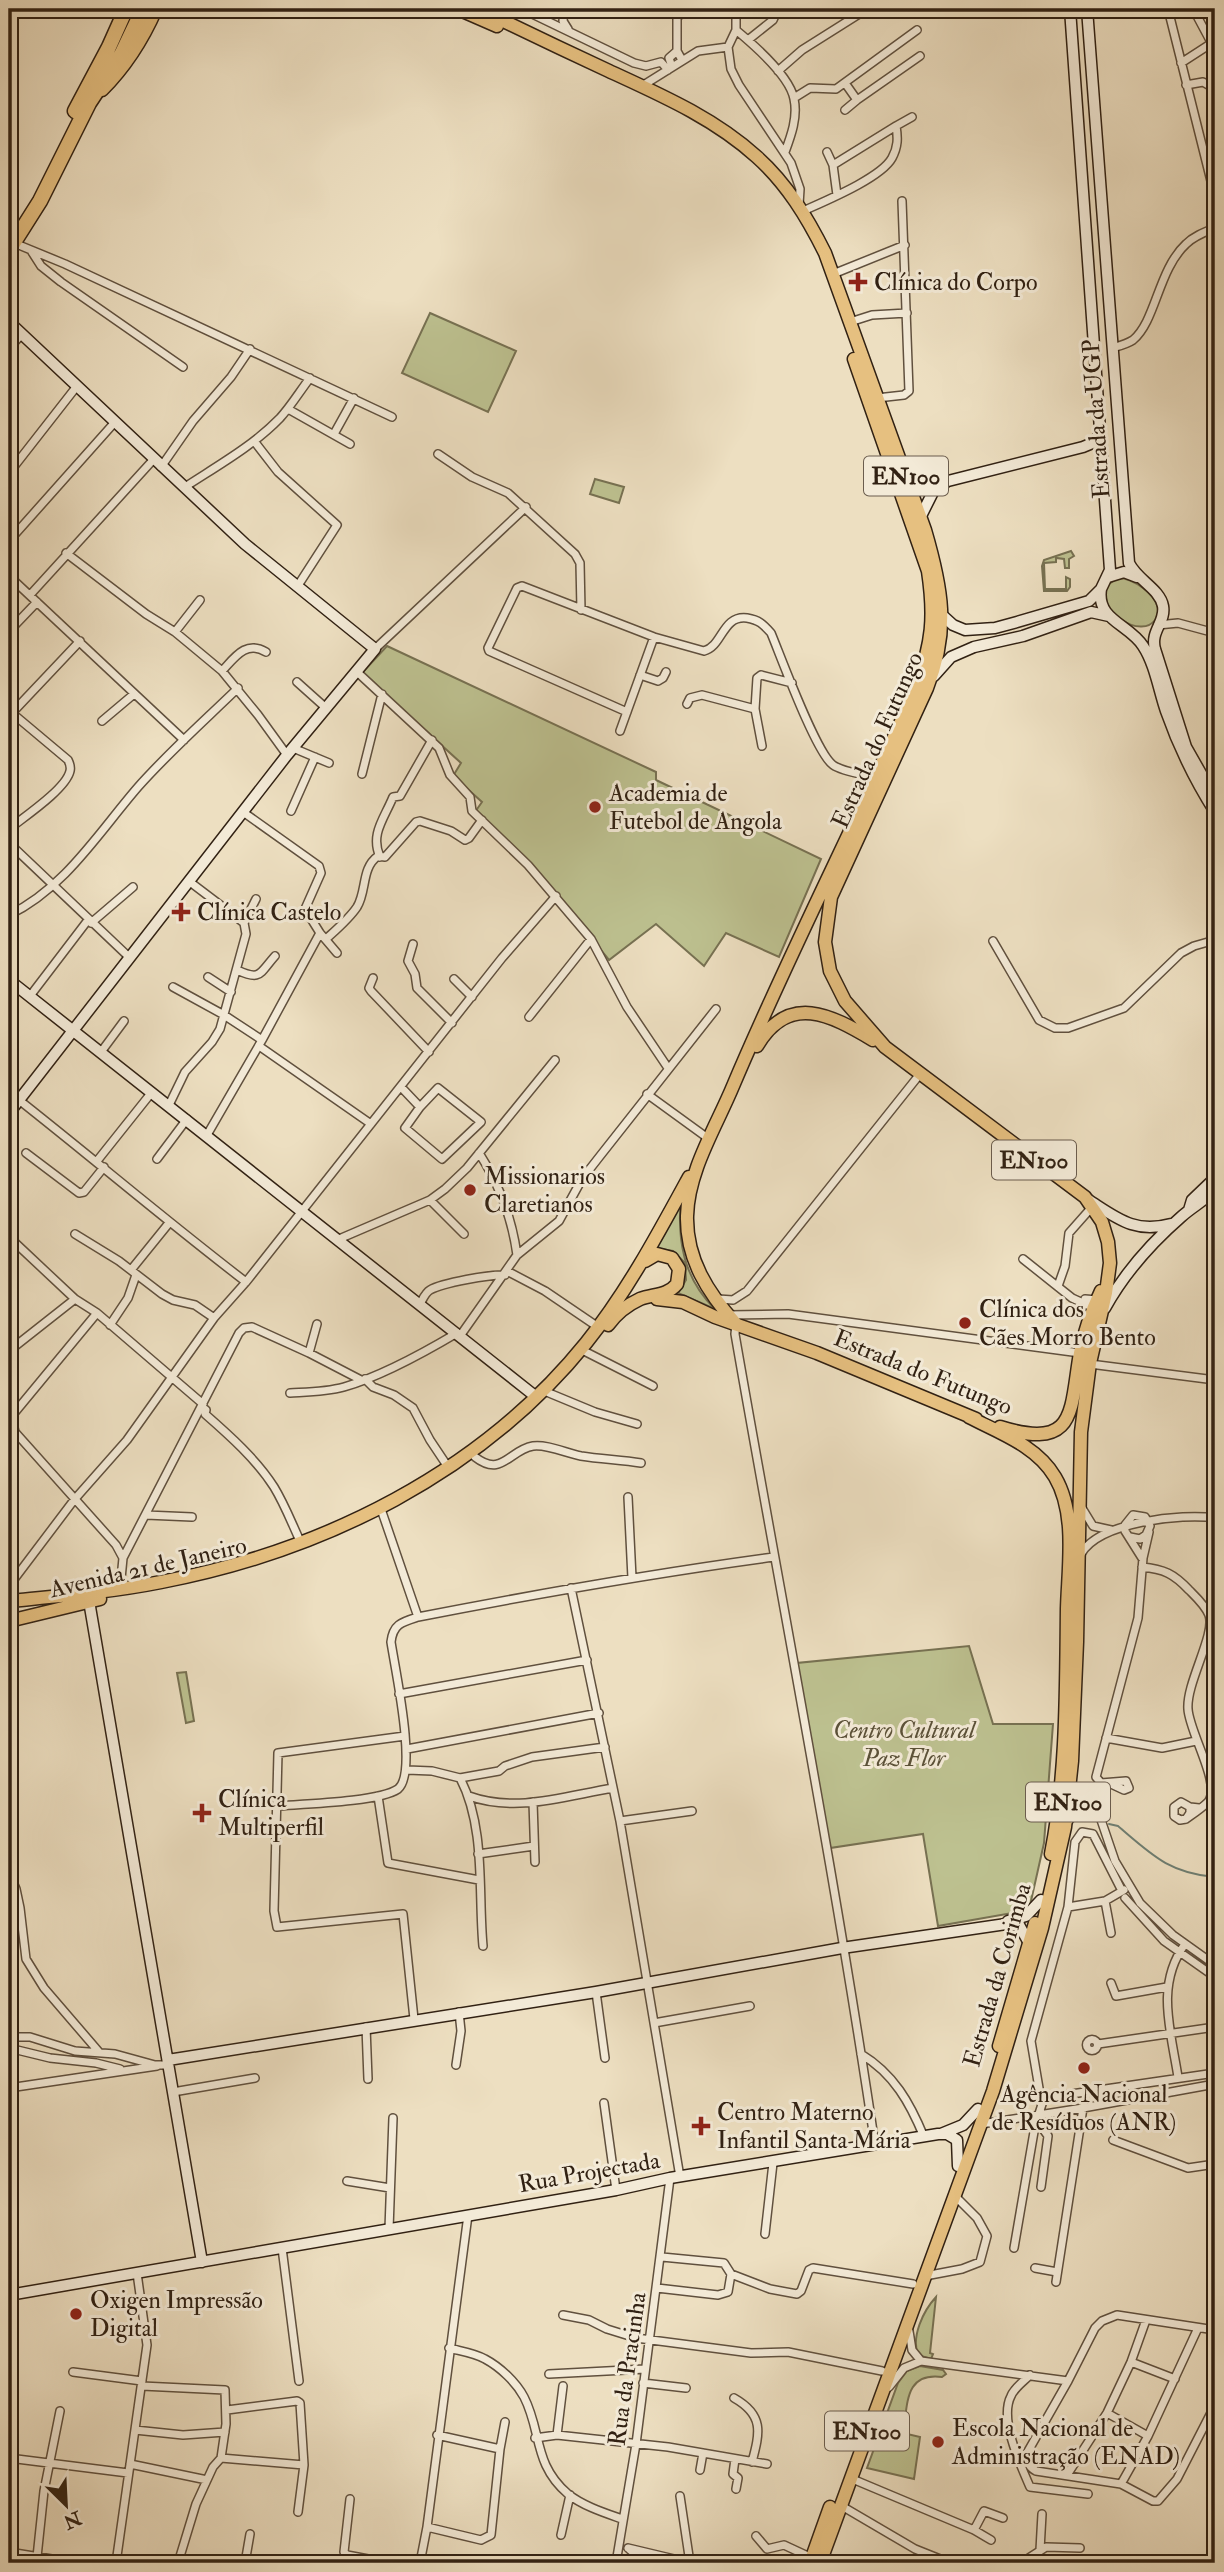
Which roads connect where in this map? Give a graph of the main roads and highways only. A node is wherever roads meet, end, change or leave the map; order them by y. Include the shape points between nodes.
1 (118, 9) edge
2 (126, 9) edge
3 (143, 9) edge
4 (156, 9) edge
5 (458, 9) edge
6 (479, 9) edge
7 (1070, 9) edge
8 (1087, 9) edge
9 (85, 101) junction
10 (11, 235) edge
11 (9, 322) edge
12 (1100, 433) junction
13 (1083, 447) junction
14 (1103, 458) junction
15 (904, 471) junction
16 (948, 481) junction
17 (920, 518) junction
18 (1108, 577) junction
19 (1137, 577) junction
20 (1101, 589) junction
21 (942, 615) junction
22 (1109, 617) junction
23 (1158, 625) junction
24 (972, 631) junction
25 (1133, 634) junction
26 (974, 646) junction
27 (928, 688) junction
28 (1215, 798) edge
29 (1215, 812) edge
30 (9, 980) edge
31 (72, 1029) junction
32 (885, 1047) junction
33 (729, 1096) junction
34 (9, 1113) edge
35 (709, 1140) junction
36 (1215, 1178) edge
37 (1215, 1191) edge
38 (1088, 1202) junction
39 (1189, 1210) junction
40 (1174, 1223) junction
41 (622, 1293) junction
42 (1088, 1303) junction
43 (630, 1305) junction
44 (732, 1319) junction
45 (542, 1394) junction
46 (970, 1417) junction
47 (1080, 1503) joint
48 (67, 1601) junction
49 (89, 1601) junction
50 (9, 1603) edge
51 (9, 1620) edge
52 (1041, 1900) junction
53 (999, 1925) junction
54 (1029, 1943) junction
55 (168, 2062) junction
56 (978, 2109) junction
57 (938, 2134) junction
58 (958, 2166) junction
59 (202, 2262) junction
60 (10, 2294) edge
61 (828, 2538) junction
62 (814, 2561) edge
63 (826, 2563) edge

1 - 9 main road
2 - 9 highway
3 - 9 highway via 122,53
4 - 9 main road via 122,70
5 - 33 main road, Estrada do Futungo / EN100 via 678,111 716,133 768,178 807,233 928,571 932,635 924,665
6 - 15 main road, Estrada do Futungo / EN100 via 698,114 740,142 773,173 801,209 825,253
7 - 12 main road
8 - 19 main road, Estrada da UGP via 1128,556
9 - 10 highway
11 - 31 main road via 245,544 375,649
12 - 13 main road via 1095,442
12 - 14 main road
13 - 14 main road via 1096,449
13 - 16 main road
14 - 18 main road
15 - 16 main road via 927,482
15 - 17 main road, Estrada do Futungo / EN100
16 - 17 main road via 933,492
17 - 21 main road, Estrada do Futungo / EN100 via 936,569
18 - 19 main road via 1124,572
18 - 20 main road
19 - 23 main road, Estrada da UGP via 1164,607
20 - 22 main road via 1101,605
20 - 24 main road via 1075,606
21 - 24 main road via 957,628
21 - 27 main road, Estrada do Futungo / EN100 via 939,652
22 - 25 main road
22 - 26 main road via 1091,612 1023,636
23 - 25 main road
23 - 28 main road via 1153,643 1178,724 1191,758
24 - 26 main road via 967,640
25 - 29 main road via 1147,653 1182,755
26 - 27 main road via 946,660
27 - 32 main road, Estrada do Futungo / EN100 via 838,878 826,928 827,956 836,986
30 - 31 main road
31 - 34 main road
31 - 45 main road via 458,1335
32 - 33 main road via 832,1017 807,1012 790,1015 764,1034
32 - 38 main road, Estrada do Futungo / EN100
33 - 35 main road, Estrada do Futungo / EN100
35 - 41 main road, Avenida 21 de Janeiro
35 - 44 main road, Estrada do Futungo / EN100 via 692,1183 687,1217 697,1269
36 - 39 main road via 1192,1200
37 - 39 main road
38 - 40 main road via 1132,1226
38 - 42 main road, Estrada do Futungo / EN100 via 1102,1222 1108,1242 1109,1274
39 - 40 main road
40 - 42 main road
41 - 43 main road via 651,1256 668,1255 678,1264 679,1279 673,1289
41 - 45 main road, Avenida 21 de Janeiro
42 - 46 main road, Estrada do Futungo / EN100 via 1072,1406 1055,1430 1028,1435
42 - 47 main road, Estrada do Futungo / EN100 via 1090,1364
43 - 44 main road, Estrada do Futungo via 670,1299
43 - 45 main road, Avenida 21 de Janeiro
44 - 46 main road, Estrada do Futungo / EN100
45 - 48 main road, Avenida 21 de Janeiro via 449,1467 394,1500 301,1543 214,1570
45 - 49 main road, Avenida 21 de Janeiro via 475,1457 324,1540 261,1563 163,1589
46 - 52 main road, Estrada da Corimba / EN100 via 1043,1460 1057,1481 1066,1513 1062,1779
47 - 61 main road, Estrada da Corimba / EN100 via 1070,1785 1052,1890 981,2124
48 - 49 main road, Avenida 21 de Janeiro
48 - 50 main road
48 - 51 main road, Avenida 21 de Janeiro
49 - 55 main road
52 - 53 main road via 1026,1916
52 - 54 main road, Estrada da Corimba / EN100
53 - 54 main road via 1019,1925
53 - 55 main road
54 - 56 main road, Estrada da Corimba / EN100
55 - 59 main road
56 - 57 main road, Rua Projectada via 963,2125
56 - 58 main road, Estrada da Corimba / EN100
57 - 58 main road via 957,2140
57 - 59 main road, Rua Projectada
58 - 62 main road, Estrada da Corimba / EN100
59 - 60 main road, Rua Projectada
61 - 62 main road, Estrada da Corimba / EN100
61 - 63 main road, Estrada da Corimba / EN100

